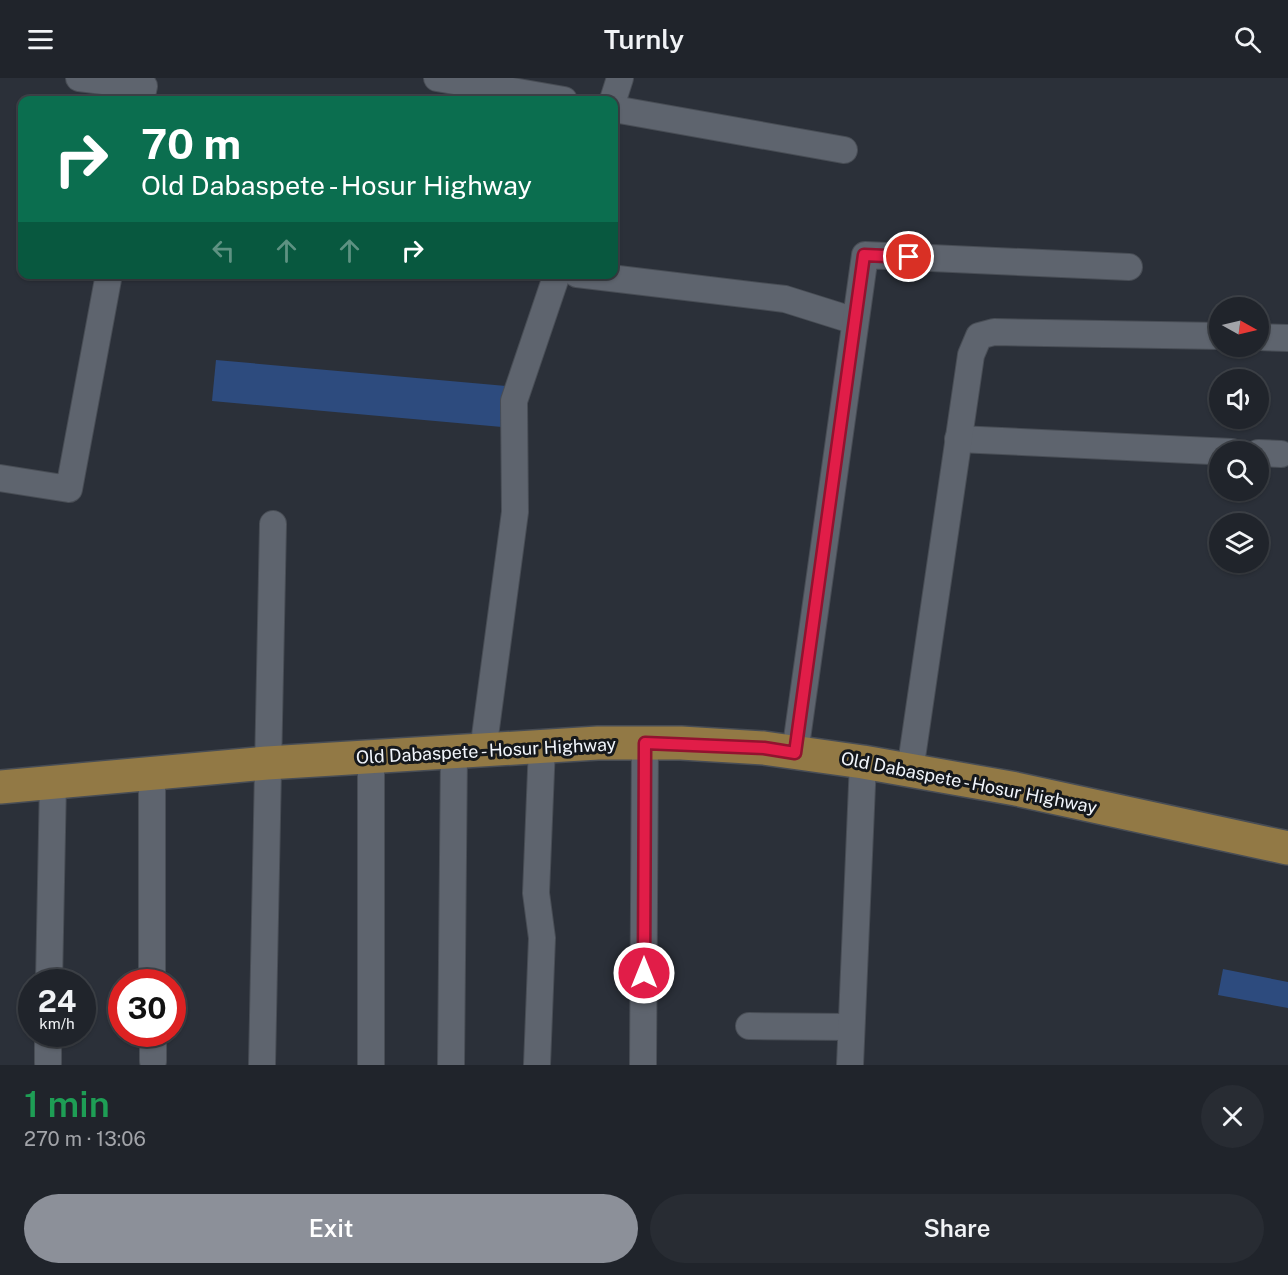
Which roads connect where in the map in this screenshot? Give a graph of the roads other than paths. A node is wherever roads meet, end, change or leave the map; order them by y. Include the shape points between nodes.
1 (79, 78) edge
2 (437, 78) edge
3 (620, 78) edge
4 (142, 96) edge
5 (541, 96) edge
6 (614, 96) edge
7 (618, 110) edge
8 (844, 150) dead end
9 (1129, 267) dead end
10 (108, 279) edge
11 (555, 279) edge
12 (618, 279) edge
13 (855, 321) junction
14 (1209, 336) edge
15 (1269, 337) edge
16 (1288, 338) edge
17 (958, 439) junction
18 (1209, 451) edge
19 (0, 478) edge
20 (273, 524) dead end
21 (645, 743) junction
22 (542, 746) junction
23 (468, 751) junction
24 (795, 753) junction
25 (371, 757) junction
26 (863, 762) junction
27 (267, 763) junction
28 (910, 771) junction
29 (152, 774) junction
30 (53, 782) junction
31 (0, 787) edge
32 (1288, 848) edge
33 (49, 969) edge
34 (152, 969) edge
35 (749, 1026) dead end
36 (851, 1027) junction
37 (48, 1047) edge
38 (153, 1047) edge
39 (153, 1061) dead end
40 (48, 1063) dead end
41 (262, 1065) edge
42 (371, 1065) edge
43 (451, 1065) edge
44 (537, 1065) edge
45 (643, 1065) edge
46 (850, 1065) edge

1 - 4 street via 144,86
2 - 5 street
3 - 6 street
7 - 8 street
9 - 13 street via 864,255
10 - 19 street via 69,489
11 - 23 street via 514,401 514,512
12 - 13 street via 785,299
13 - 24 street
14 - 17 street via 994,332 979,336 970,355
15 - 16 street
17 - 18 street
17 - 28 street
20 - 27 street
21 - 22 main road, Old Dabaspete - Hosur Highway
21 - 24 main road, Old Dabaspete - Hosur Highway
21 - 45 street
22 - 23 main road, Old Dabaspete - Hosur Highway
22 - 44 street via 536,893 542,938
23 - 25 main road, Old Dabaspete - Hosur Highway
23 - 43 street
24 - 26 main road, Old Dabaspete - Hosur Highway
25 - 27 main road, Old Dabaspete - Hosur Highway
25 - 42 street
26 - 28 main road, Old Dabaspete - Hosur Highway
26 - 36 street
27 - 29 main road, Old Dabaspete - Hosur Highway
27 - 41 street
28 - 32 main road, Old Dabaspete - Hosur Highway via 1016,789
29 - 30 main road, Old Dabaspete - Hosur Highway
29 - 34 street
30 - 31 main road, Old Dabaspete - Hosur Highway
30 - 33 street
35 - 36 street
36 - 46 street
37 - 40 street
38 - 39 street

